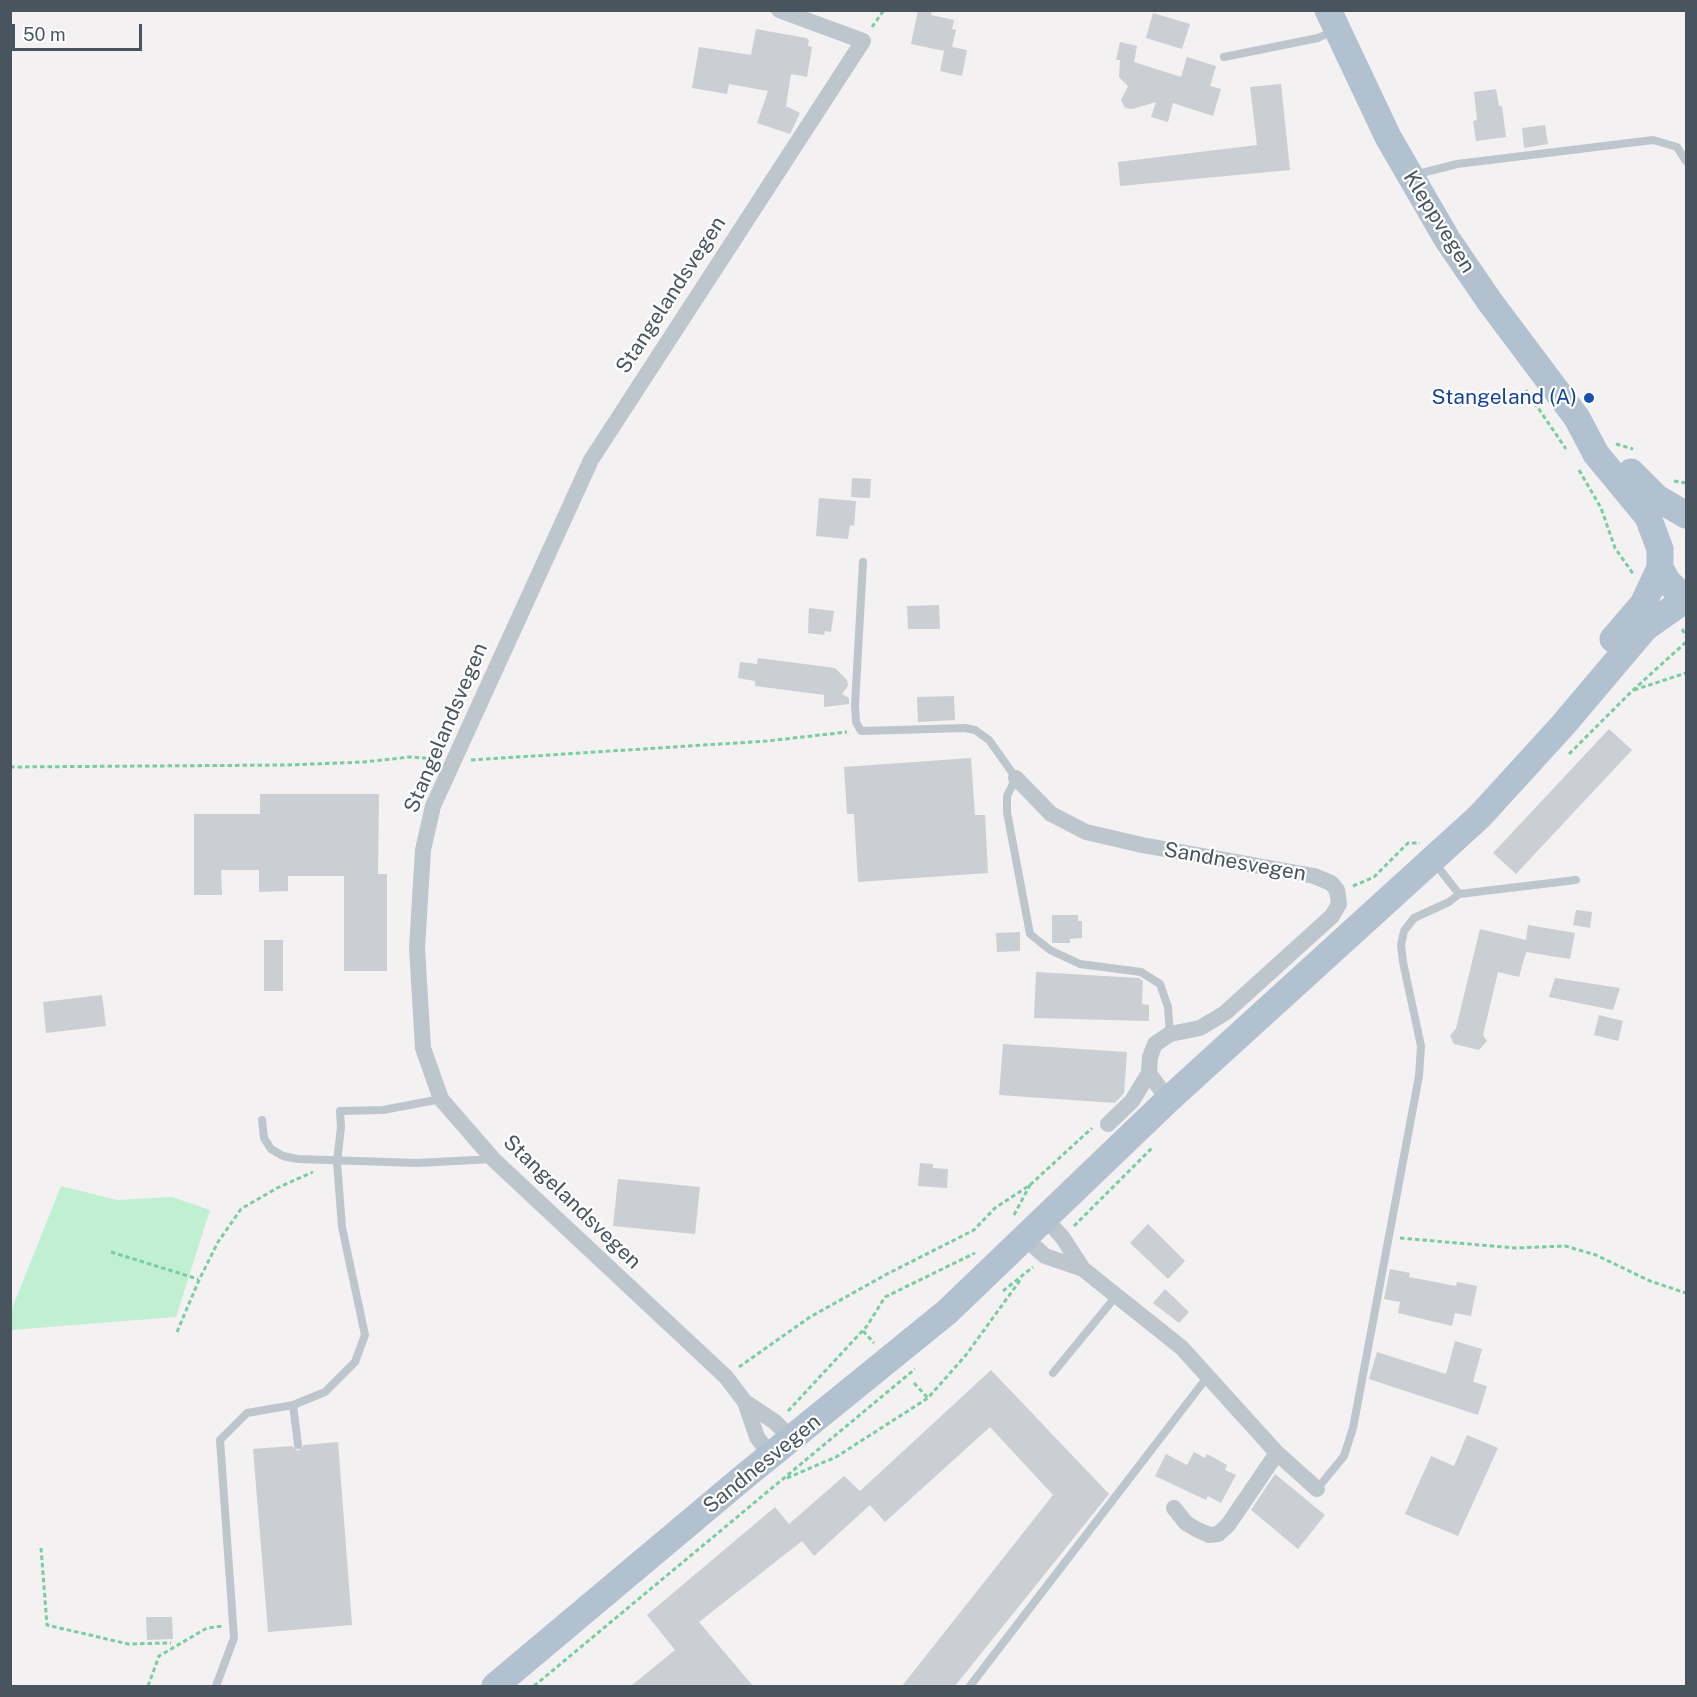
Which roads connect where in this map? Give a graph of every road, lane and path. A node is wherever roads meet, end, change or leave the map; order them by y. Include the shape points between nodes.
1 (779, 10) edge
2 (884, 10) edge
3 (1332, 20) edge
4 (863, 41) junction
5 (1224, 57) dead end
6 (1686, 161) edge
7 (1410, 176) junction
8 (1577, 418) junction
9 (1686, 515) edge
10 (1686, 523) edge
11 (1660, 559) junction
12 (863, 562) dead end
13 (1686, 597) edge
14 (1682, 629) dead end
15 (1686, 636) edge
16 (1686, 673) edge
17 (1632, 691) dead end
18 (861, 731) junction
19 (452, 761) junction
20 (10, 766) edge
21 (1519, 772) junction
22 (1016, 777) junction
23 (1432, 859) junction
24 (1576, 880) dead end
25 (1338, 894) junction
26 (1459, 894) junction
27 (1170, 1034) junction
28 (1149, 1073) junction
29 (441, 1099) junction
30 (1168, 1100) junction
31 (262, 1120) dead end
32 (1108, 1124) joint
33 (493, 1159) junction
34 (337, 1162) junction
35 (1030, 1185) junction
36 (1045, 1218) junction
37 (1017, 1229) junction
38 (1389, 1237) junction
39 (980, 1248) dead end
40 (111, 1252) dead end
41 (1083, 1269) junction
42 (1023, 1275) dead end
43 (199, 1280) junction
44 (1686, 1293) edge
45 (1117, 1294) junction
46 (863, 1331) junction
47 (177, 1332) dead end
48 (880, 1350) dead end
49 (1053, 1373) dead end
50 (1208, 1376) junction
51 (726, 1377) junction
52 (914, 1383) dead end
53 (928, 1398) junction
54 (745, 1402) junction
55 (293, 1405) junction
56 (784, 1430) junction
57 (298, 1445) dead end
58 (1277, 1453) junction
59 (770, 1455) junction
60 (782, 1479) dead end
61 (1317, 1489) joint
62 (1174, 1508) dead end
63 (41, 1548) dead end
64 (233, 1625) junction
65 (171, 1643) dead end
66 (148, 1686) edge
67 (216, 1686) edge
68 (495, 1686) edge
69 (970, 1686) edge

1 - 4 street
2 - 4 path
3 - 5 lane via 1318,38
3 - 7 main road, Kleppvegen
4 - 19 street, Stangelandsvegen via 591,460
6 - 7 lane via 1677,147 1653,140 1457,164
7 - 8 main road, Kleppvegen via 1490,302
8 - 9 main road, Kleppvegen via 1657,498
8 - 11 main road, Kleppvegen via 1596,454 1648,517
10 - 11 main road via 1668,534
11 - 13 main road, Kleppvegen via 1667,581
11 - 21 main road, Sandnesvegen via 1644,604 1567,691
12 - 18 lane via 855,705
13 - 21 main road, Sandnesvegen via 1645,628
14 - 15 path
16 - 17 path
18 - 19 path via 776,741
18 - 22 lane via 975,730 989,740
19 - 20 path via 410,757 287,765
19 - 29 street, Stangelandsvegen via 433,806 423,850 417,948 423,1048
21 - 23 main road, Sandnesvegen via 1480,816
22 - 25 street, Sandnesvegen via 1052,814 1086,832 1314,876 1331,883
22 - 27 lane via 1007,796 1007,812 1030,933 1050,950 1080,964 1141,972 1160,984 1168,1008
23 - 25 path via 1420,844 1408,843 1374,877
23 - 26 lane
23 - 30 main road, Sandnesvegen
24 - 26 lane
25 - 27 street via 1339,904 1332,916 1225,1013 1200,1028
26 - 38 lane via 1414,918 1404,930 1401,945 1422,1046
27 - 28 street via 1152,1049
28 - 30 street
28 - 32 street via 1132,1101
29 - 33 street, Stangelandsvegen
29 - 34 lane via 382,1110 340,1111
30 - 36 main road, Sandnesvegen
31 - 34 lane via 264,1138 271,1149 298,1159
32 - 35 path via 1098,1124 1087,1131
33 - 34 lane
33 - 51 street, Stangelandsvegen
34 - 43 path via 276,1188 241,1209
34 - 55 lane via 342,1227 365,1335 355,1362 325,1392
35 - 37 path
35 - 51 path via 995,1208 974,1230 810,1317
36 - 37 main road, Sandnesvegen
36 - 41 street via 1064,1238
37 - 41 street via 1045,1256
37 - 56 main road, Sandnesvegen via 947,1312
38 - 44 path via 1515,1248 1565,1246
38 - 61 lane via 1349,1444
39 - 46 path via 891,1292 877,1305
40 - 43 path
41 - 45 street
42 - 53 path via 966,1354
43 - 47 path
45 - 49 lane
45 - 50 street via 1182,1348
46 - 48 path
46 - 56 path
50 - 58 street
50 - 69 lane
51 - 54 street, Stangelandsvegen
52 - 53 path
53 - 60 path via 836,1457
54 - 56 street, Stangelandsvegen
54 - 59 street, Stangelandsvegen via 757,1437
55 - 57 lane
55 - 64 lane via 248,1413 220,1440
56 - 59 main road, Sandnesvegen
58 - 61 street
58 - 62 street via 1218,1534 1196,1529
59 - 68 main road, Sandnesvegen
63 - 65 path via 46,1625 128,1644
64 - 66 path via 207,1628 159,1656
64 - 67 lane via 234,1638

